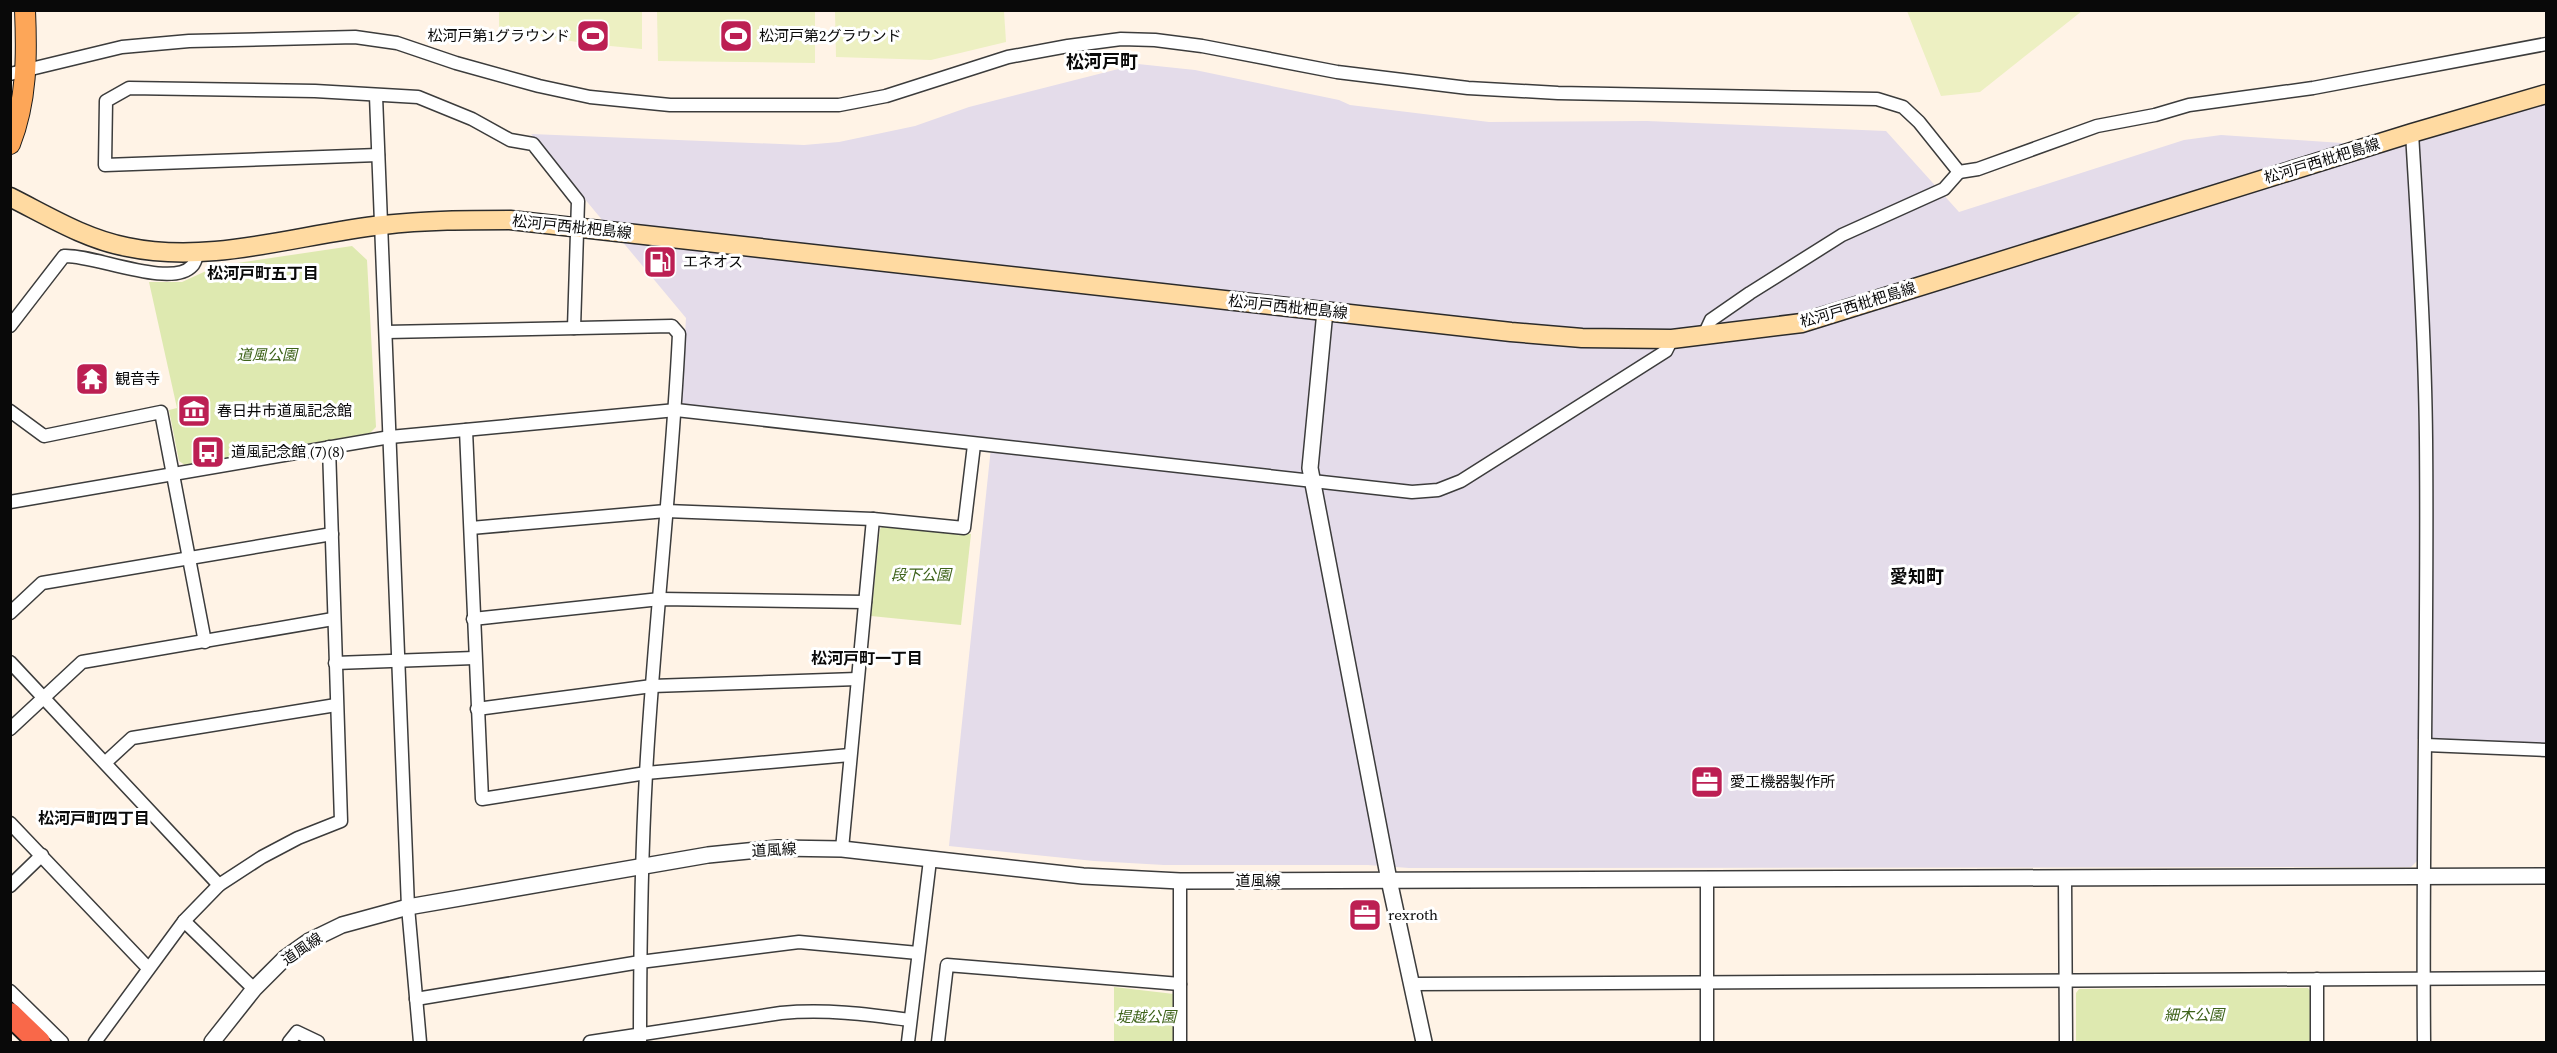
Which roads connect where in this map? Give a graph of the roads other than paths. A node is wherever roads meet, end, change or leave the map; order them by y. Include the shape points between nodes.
1 (25, 10) edge
2 (2547, 44) edge
3 (18, 73) edge
4 (2547, 93) edge
5 (376, 96) junction
6 (2412, 133) junction
7 (10, 144) edge
8 (378, 155) junction
9 (1959, 172) junction
10 (10, 197) edge
11 (383, 225) junction
12 (577, 228) junction
13 (197, 253) junction
14 (1325, 311) junction
15 (10, 326) edge
16 (574, 328) junction
17 (386, 332) junction
18 (1704, 335) junction
19 (1672, 339) junction
20 (676, 410) junction
21 (10, 411) edge
22 (466, 430) junction
23 (390, 437) junction
24 (974, 445) junction
25 (329, 447) junction
26 (173, 475) junction
27 (1312, 482) junction
28 (10, 502) edge
29 (666, 511) junction
30 (873, 519) junction
31 (471, 528) junction
32 (332, 534) junction
33 (190, 558) junction
34 (660, 599) junction
35 (865, 602) junction
36 (10, 613) edge
37 (333, 619) junction
38 (473, 619) junction
39 (205, 642) junction
40 (474, 658) junction
41 (399, 660) junction
42 (10, 663) edge
43 (335, 663) junction
44 (857, 679) junction
45 (652, 686) junction
46 (44, 698) junction
47 (336, 705) junction
48 (477, 710) junction
49 (10, 729) edge
50 (2426, 744) junction
51 (2547, 750) edge
52 (850, 755) junction
53 (106, 762) junction
54 (646, 772) junction
55 (10, 823) edge
56 (842, 849) junction
57 (42, 855) junction
58 (930, 860) junction
59 (642, 867) junction
60 (2422, 876) junction
61 (2547, 876) edge
62 (1707, 879) junction
63 (2065, 879) junction
64 (1389, 880) junction
65 (1180, 881) junction
66 (219, 885) junction
67 (10, 886) edge
68 (408, 907) junction
69 (184, 921) junction
70 (918, 953) junction
71 (640, 962) junction
72 (148, 968) junction
73 (2547, 978) edge
74 (2317, 979) junction
75 (2423, 980) junction
76 (2066, 981) junction
77 (1180, 984) junction
78 (1413, 984) junction
79 (1707, 984) junction
80 (254, 989) junction
81 (10, 991) edge
82 (416, 999) junction
83 (10, 1014) edge
84 (910, 1020) junction
85 (44, 1038) edge
86 (640, 1039) edge
87 (62, 1042) edge
88 (95, 1042) edge
89 (212, 1042) edge
90 (289, 1042) edge
91 (318, 1042) edge
92 (420, 1042) edge
93 (590, 1042) edge
94 (908, 1042) edge
95 (938, 1042) edge
96 (1180, 1042) edge
97 (1424, 1042) edge
98 (1707, 1042) edge
99 (2066, 1042) edge
100 (2317, 1042) edge
101 (2424, 1042) edge

1 - 3 main road via 26,46
2 - 9 street via 2313,88 2188,105 2097,126 1978,169
3 - 7 main road via 19,117
3 - 9 street via 122,46 355,37 397,43 539,86 590,97 670,105 839,105 886,96 1008,57 1110,40 1155,39 1337,72 1468,88 1877,99 1903,106
4 - 6 main road, 松河戸西枇杷島線
5 - 8 street
5 - 8 street via 315,91 129,88 106,101 105,165
5 - 12 street via 418,96 510,140 533,144 578,201
6 - 18 main road, 松河戸西枇杷島線 via 1802,323
6 - 50 street via 2426,438
8 - 11 street
9 - 18 street via 1944,189 1842,235 1750,293 1711,321
10 - 13 main road, 松河戸西枇杷島線 via 85,234 126,247
11 - 12 main road, 松河戸西枇杷島線 via 510,220
11 - 13 main road, 松河戸西枇杷島線
11 - 17 street
12 - 14 main road, 松河戸西枇杷島線
12 - 16 street
13 - 15 street via 191,267 172,273 64,256
14 - 19 main road, 松河戸西枇杷島線 via 1582,338
14 - 27 street via 1310,468
16 - 17 street
16 - 20 street via 672,326 679,334
17 - 23 street
18 - 19 main road, 松河戸西枇杷島線
19 - 27 street via 1666,351 1461,481 1438,490 1412,492
20 - 22 street
20 - 24 street
20 - 29 street
21 - 26 street via 44,436 161,412
22 - 23 street
22 - 31 street
23 - 25 street
23 - 41 street
24 - 27 street
24 - 30 street via 964,528
25 - 26 street
25 - 32 street
26 - 28 street
26 - 33 street
27 - 64 street
29 - 30 street
29 - 31 street
29 - 34 street
30 - 35 street
31 - 38 street
32 - 33 street
32 - 37 street
33 - 36 street via 42,583
33 - 39 street
34 - 35 street
34 - 38 street
34 - 45 street
35 - 44 street
37 - 39 street
37 - 43 street
38 - 40 street
39 - 46 street via 82,662
40 - 41 street
40 - 48 street
41 - 43 street
41 - 68 street
42 - 46 street
43 - 47 street
44 - 45 street
44 - 52 street
45 - 48 street
45 - 54 street
46 - 49 street
46 - 53 street
47 - 53 street via 132,738
47 - 66 street via 341,821 298,838
48 - 54 street via 482,799
50 - 51 street
50 - 60 street
52 - 54 street
52 - 56 street
53 - 66 street
54 - 59 street
55 - 57 street
56 - 58 street, 道風線
56 - 59 street, 道風線 via 778,848
57 - 67 street
57 - 72 street
58 - 65 street, 道風線 via 1083,876
58 - 70 street
59 - 68 street, 道風線
59 - 71 street
60 - 61 street, 道風線
60 - 63 street, 道風線
60 - 75 street
62 - 63 street, 道風線
62 - 64 street, 道風線
62 - 79 street
63 - 76 street
64 - 65 street, 道風線
64 - 78 street
65 - 77 street
66 - 69 street
68 - 80 street, 道風線 via 342,925 309,941
68 - 82 street
69 - 72 street
69 - 80 street
70 - 71 street via 799,942
70 - 84 street
71 - 82 street
71 - 86 street
72 - 88 street
73 - 75 street
74 - 75 street
74 - 76 street
74 - 100 street
75 - 101 street
76 - 79 street
76 - 99 street
77 - 95 street via 947,965
77 - 96 street
78 - 79 street
78 - 97 street
79 - 98 street
80 - 89 street, 道風線
81 - 85 street
82 - 92 street
83 - 85 highway
84 - 86 street via 811,1010
84 - 94 street
85 - 87 street
86 - 93 street
90 - 91 street via 297,1032

